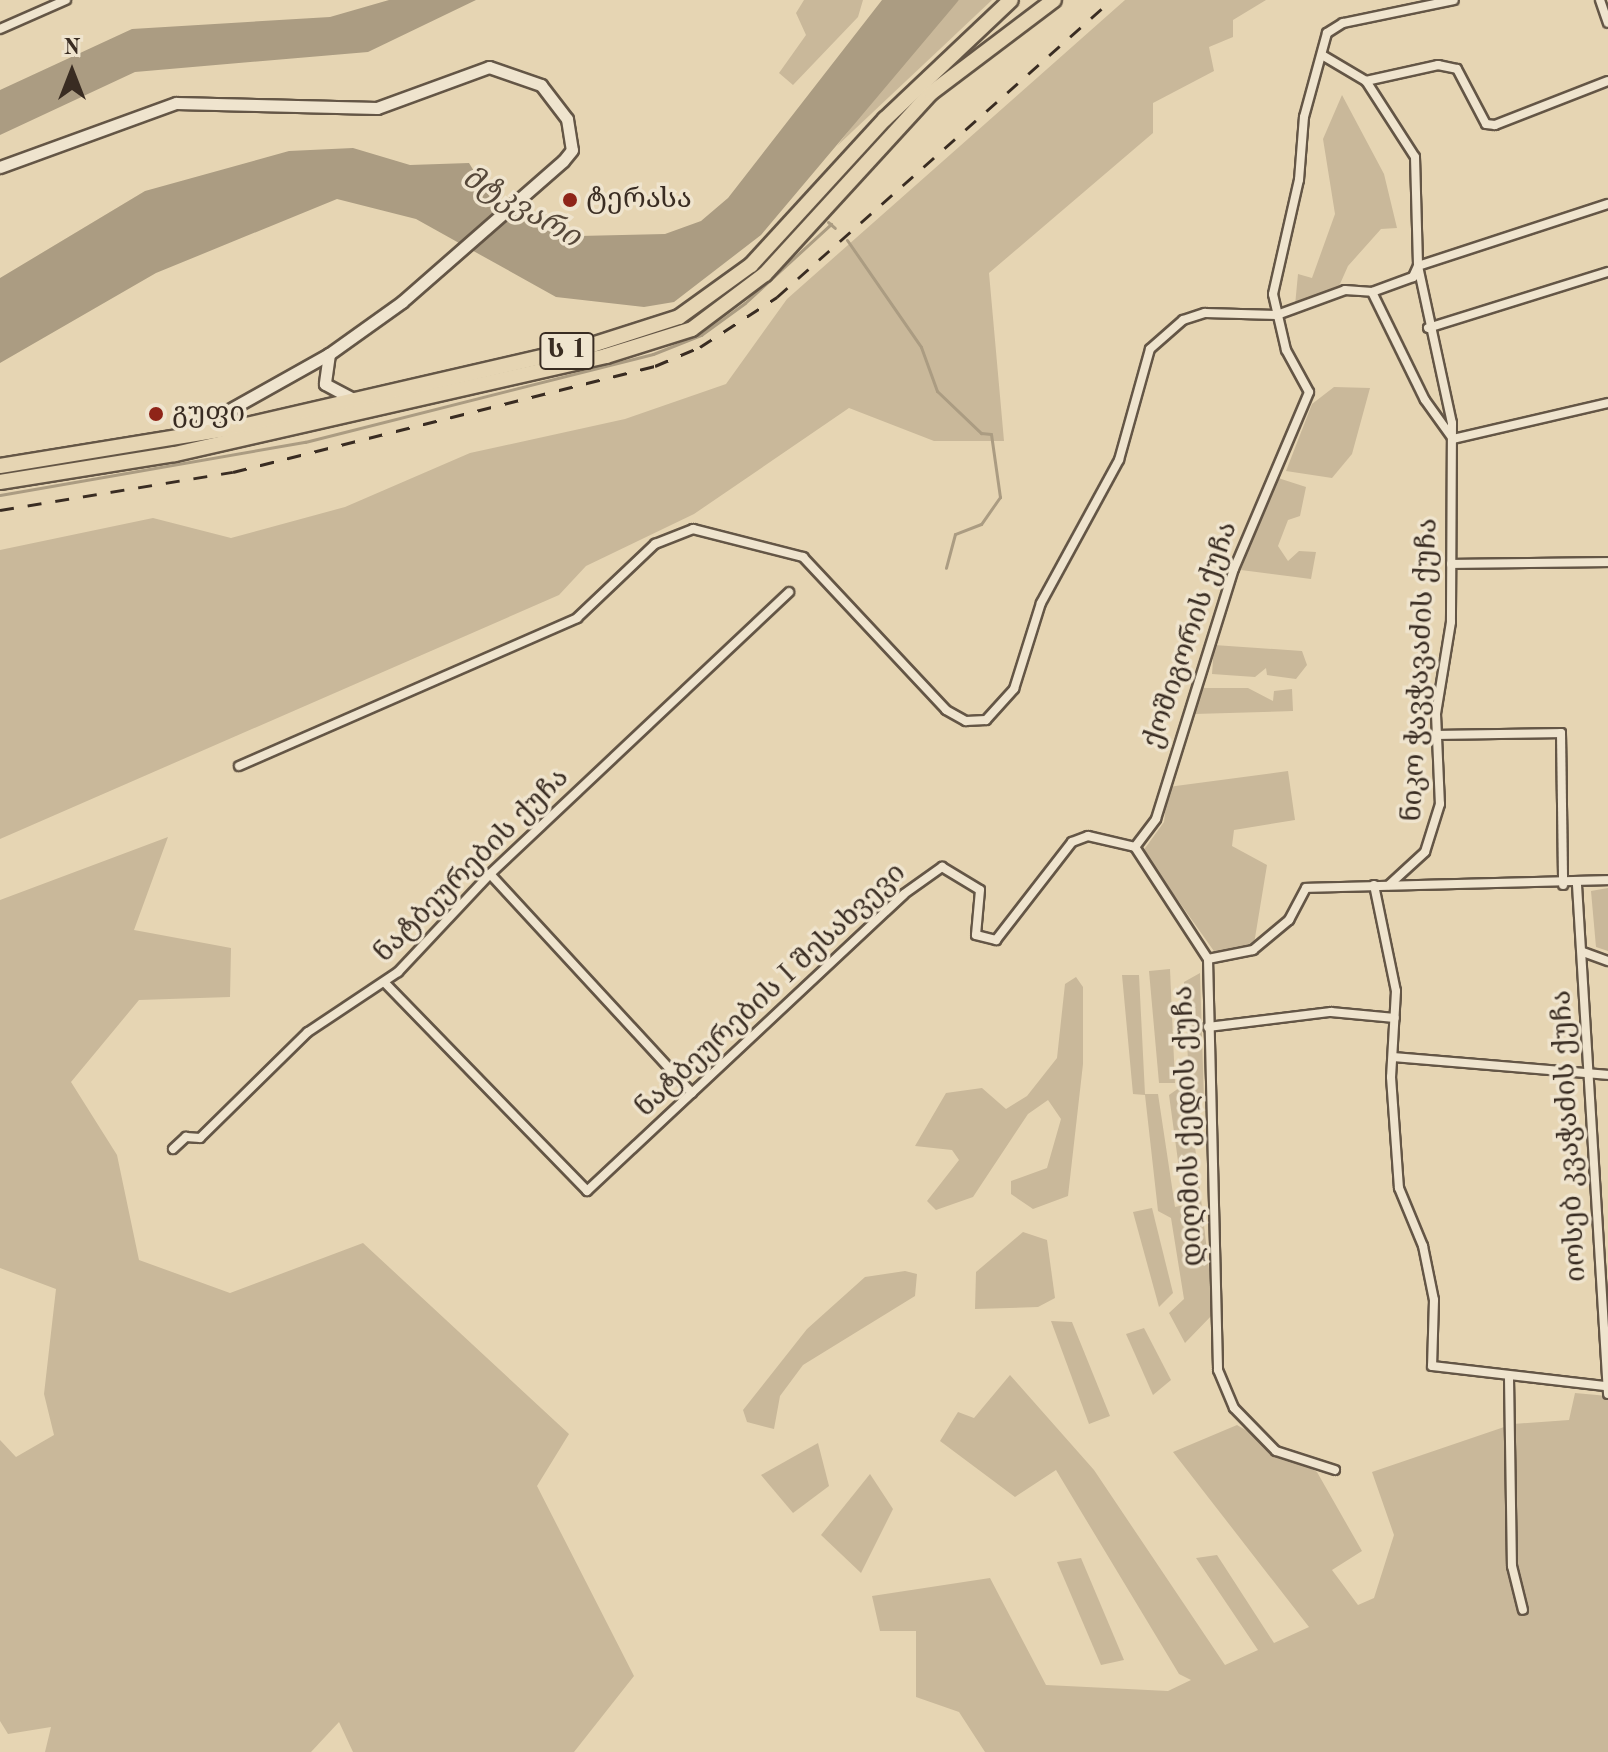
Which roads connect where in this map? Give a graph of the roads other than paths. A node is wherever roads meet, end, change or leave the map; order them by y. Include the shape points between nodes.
1 (66, 0) edge
2 (1011, 0) edge
3 (1054, 0) edge
4 (1454, 0) edge
5 (1600, 0) edge
6 (1608, 23) edge
7 (0, 29) edge
8 (1322, 55) junction
9 (1366, 81) junction
10 (1608, 81) edge
11 (0, 167) edge
12 (1608, 204) edge
13 (1418, 266) junction
14 (1608, 272) edge
15 (1372, 292) junction
16 (1277, 315) junction
17 (1428, 328) junction
18 (329, 354) junction
19 (362, 399) junction
20 (1608, 403) edge
21 (178, 437) junction
22 (1453, 439) junction
23 (0, 466) edge
24 (0, 482) edge
25 (1608, 562) edge
26 (1451, 564) junction
27 (789, 592) dead end
28 (1438, 735) junction
29 (239, 766) dead end
30 (1135, 847) junction
31 (490, 874) junction
32 (1608, 880) edge
33 (1374, 885) junction
34 (1389, 885) junction
35 (1563, 885) junction
36 (1577, 885) junction
37 (1583, 952) junction
38 (1208, 959) junction
39 (1608, 961) edge
40 (385, 983) junction
41 (1395, 1018) junction
42 (1208, 1027) junction
43 (1394, 1057) junction
44 (1593, 1069) junction
45 (1608, 1075) edge
46 (692, 1093) junction
47 (173, 1149) dead end
48 (1509, 1378) junction
49 (1606, 1390) edge
50 (1335, 1470) dead end
51 (1523, 1610) dead end

1 - 7 street
2 - 19 highway, ს 1 via 894,109 751,265 694,309 605,342
3 - 24 highway, ს 1 via 931,93 765,274 692,329 606,356 190,451
4 - 8 street via 1343,23 1327,33
5 - 6 street
8 - 9 street
8 - 16 street via 1304,117 1299,180 1273,294
9 - 10 street via 1438,65 1457,69 1486,124 1495,125
9 - 13 street, ნიკო ჭავჭავაძის ქუჩა via 1415,157
11 - 18 street via 176,103 377,108 489,67 541,85 567,119 572,150 527,196
12 - 13 street
13 - 15 street via 1413,277
13 - 17 street, ნიკო ჭავჭავაძის ქუჩა
14 - 17 street
15 - 16 street via 1345,290
15 - 22 street via 1425,400
16 - 29 street via 1205,313 1183,320 1150,349 1119,460 1041,603 1014,689 986,720 966,721 946,710 803,557 693,529 655,544 577,618
16 - 30 street, ქოშიგორის ქუჩა via 1309,392 1234,569 1156,819
17 - 22 street, ნიკო ჭავჭავაძის ქუჩა
18 - 19 street via 325,384 334,395
18 - 21 street
19 - 21 highway, ს 1
20 - 22 street
21 - 23 highway, ს 1
22 - 26 street, ნიკო ჭავჭავაძის ქუჩა
25 - 26 street
26 - 28 street, ნიკო ჭავჭავაძის ქუჩა
27 - 31 street, ნატბეურების ქუჩა
28 - 34 street, ნიკო ჭავჭავაძის ქუჩა via 1434,836 1416,863
28 - 35 street via 1561,733
30 - 38 street
30 - 46 street, ნატბეურების I შესახვევი via 1088,836 1072,842 996,940 976,935 980,890 942,867
31 - 40 street, ნატბეურების ქუჩა
31 - 46 street
32 - 36 street, დიღმის ქედის ქუჩა
33 - 34 street, დიღმის ქედის ქუჩა
33 - 38 street, დიღმის ქედის ქუჩა via 1306,888 1289,920 1253,950
33 - 41 street
34 - 35 street, დიღმის ქედის ქუჩა
35 - 36 street, დიღმის ქედის ქუჩა
36 - 37 street, იოსებ კვაჭაძის ქუჩა
37 - 39 street
37 - 44 street, იოსებ კვაჭაძის ქუჩა
38 - 42 street, დიღმის ქედის ქუჩა
40 - 46 street, ნატბეურების I შესახვევი via 587,1191
40 - 47 street, ნატბეურების ქუჩა via 308,1032 200,1138 186,1137
41 - 42 street via 1331,1012
41 - 43 street
42 - 50 street, დიღმის ქედის ქუჩა via 1223,1389 1276,1451
43 - 44 street
43 - 48 street via 1399,1188 1431,1286 1432,1366
44 - 45 street
44 - 49 street, იოსებ კვაჭაძის ქუჩა
48 - 49 street
48 - 51 street via 1512,1566

